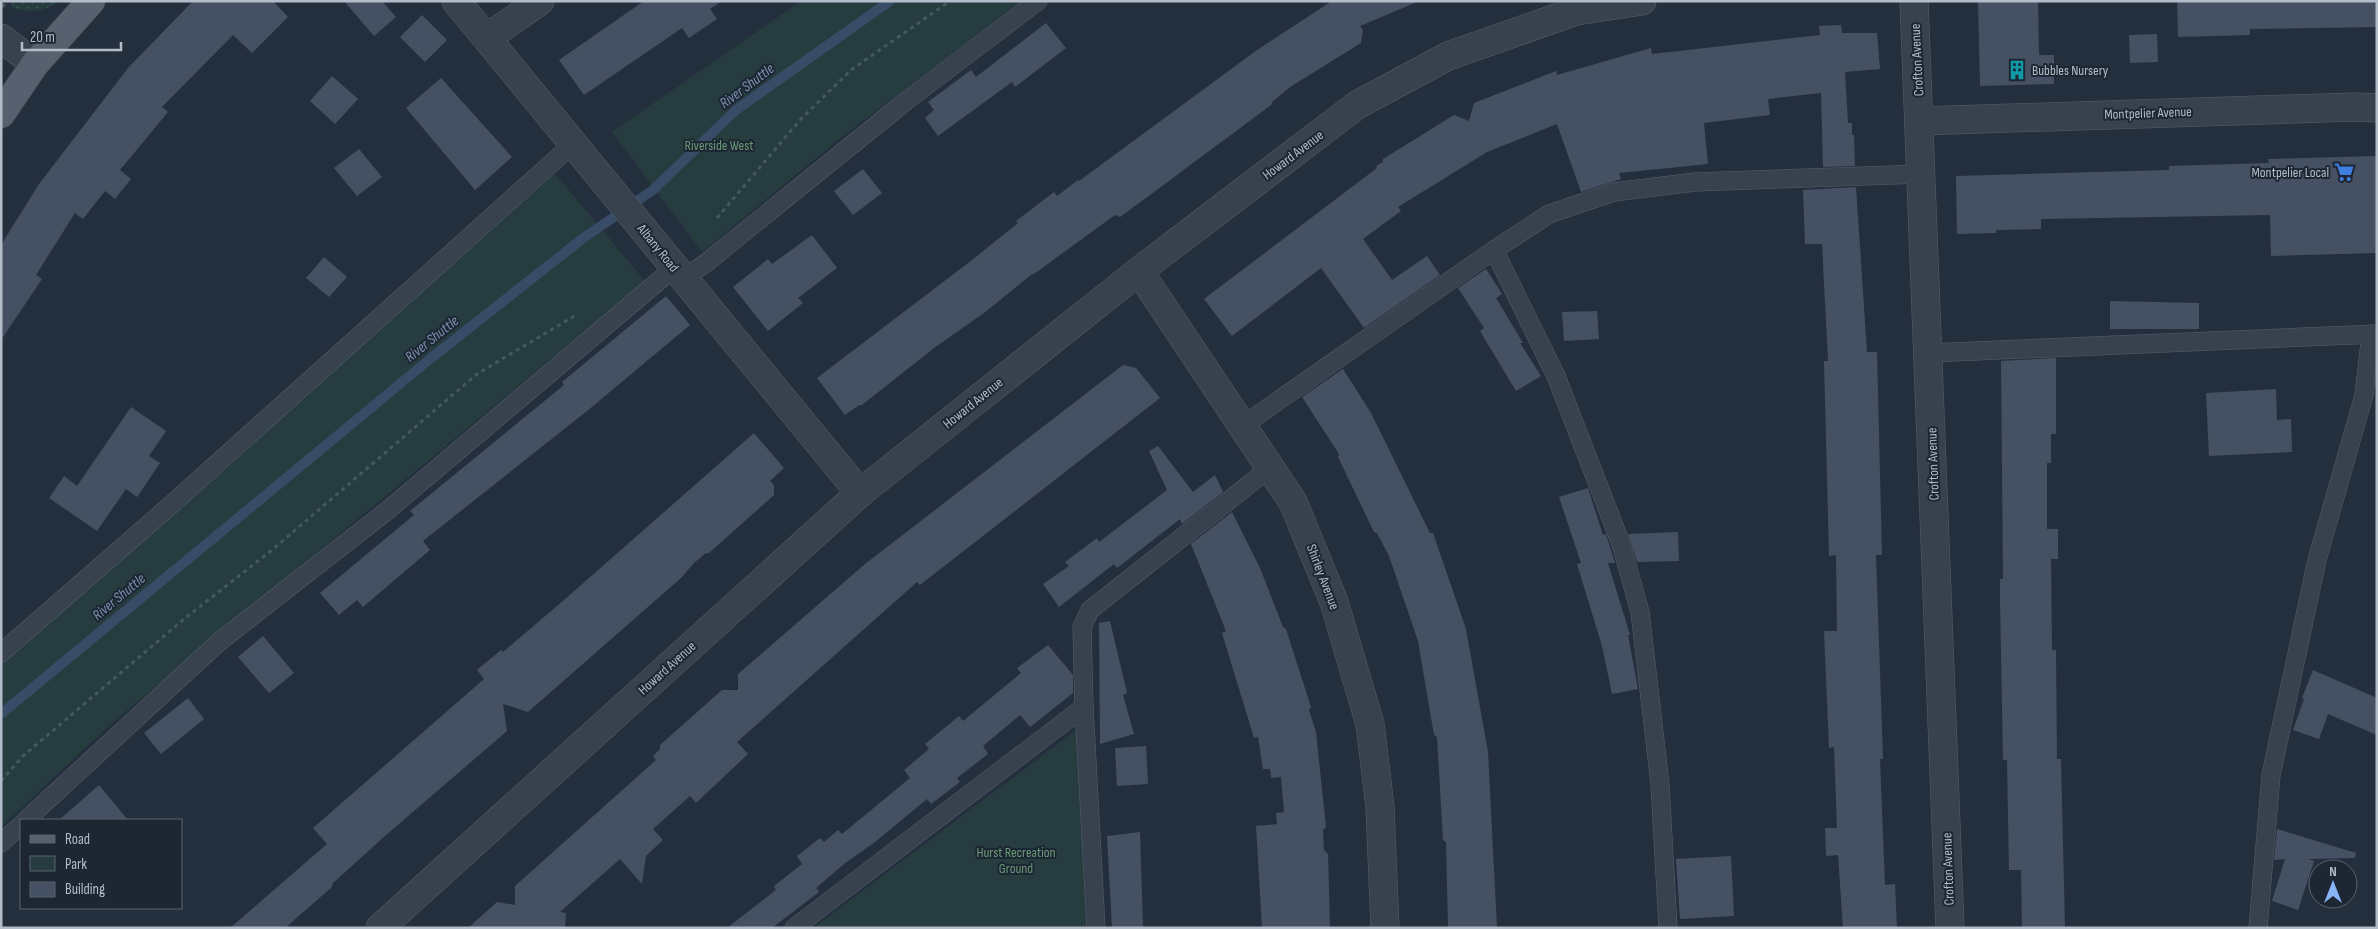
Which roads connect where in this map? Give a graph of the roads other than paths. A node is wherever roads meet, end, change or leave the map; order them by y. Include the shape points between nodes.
1 (92, 1) edge
2 (456, 1) edge
3 (540, 1) edge
4 (1038, 1) edge
5 (1642, 1) edge
6 (1914, 1) edge
7 (1, 38) edge
8 (487, 38) junction
9 (35, 64) junction
10 (2377, 108) edge
11 (1, 114) edge
12 (1920, 121) junction
13 (573, 144) junction
14 (1922, 174) junction
15 (1494, 250) junction
16 (1139, 271) junction
17 (678, 273) junction
18 (2374, 334) edge
19 (1929, 353) junction
20 (1242, 426) junction
21 (1270, 468) junction
22 (860, 493) junction
23 (1, 653) edge
24 (1084, 707) junction
25 (27, 819) edge
26 (20, 826) edge
27 (1, 843) edge
28 (380, 928) edge
29 (794, 928) edge
30 (1096, 928) edge
31 (1385, 928) edge
32 (1668, 928) edge
33 (1950, 928) edge
34 (2258, 928) edge

1 - 9 main road
2 - 8 street, Albany Road
3 - 8 street
4 - 17 lane via 906,101 707,262
5 - 16 street, Howard Avenue via 1576,11 1448,56 1358,106
6 - 12 street, Crofton Avenue
7 - 9 street
8 - 13 street, Albany Road
9 - 11 main road
10 - 12 street, Montpelier Avenue
12 - 14 street, Crofton Avenue
13 - 17 street, Albany Road
13 - 23 lane
14 - 15 lane via 1695,182 1614,192 1549,214
14 - 19 street, Crofton Avenue
15 - 20 lane
15 - 32 lane via 1556,376 1621,544 1640,612 1660,784
16 - 20 street, Shirley Avenue
16 - 22 street, Howard Avenue
17 - 22 street, Albany Road
17 - 25 lane via 395,504 219,642
18 - 19 lane
18 - 34 lane via 2364,395 2317,560 2271,775
19 - 33 street, Crofton Avenue
20 - 21 street, Shirley Avenue
21 - 24 lane via 1090,610 1082,627
21 - 31 street, Shirley Avenue via 1293,502 1334,602 1370,724 1380,807
22 - 28 street, Howard Avenue
24 - 29 lane
24 - 30 lane
26 - 27 lane

